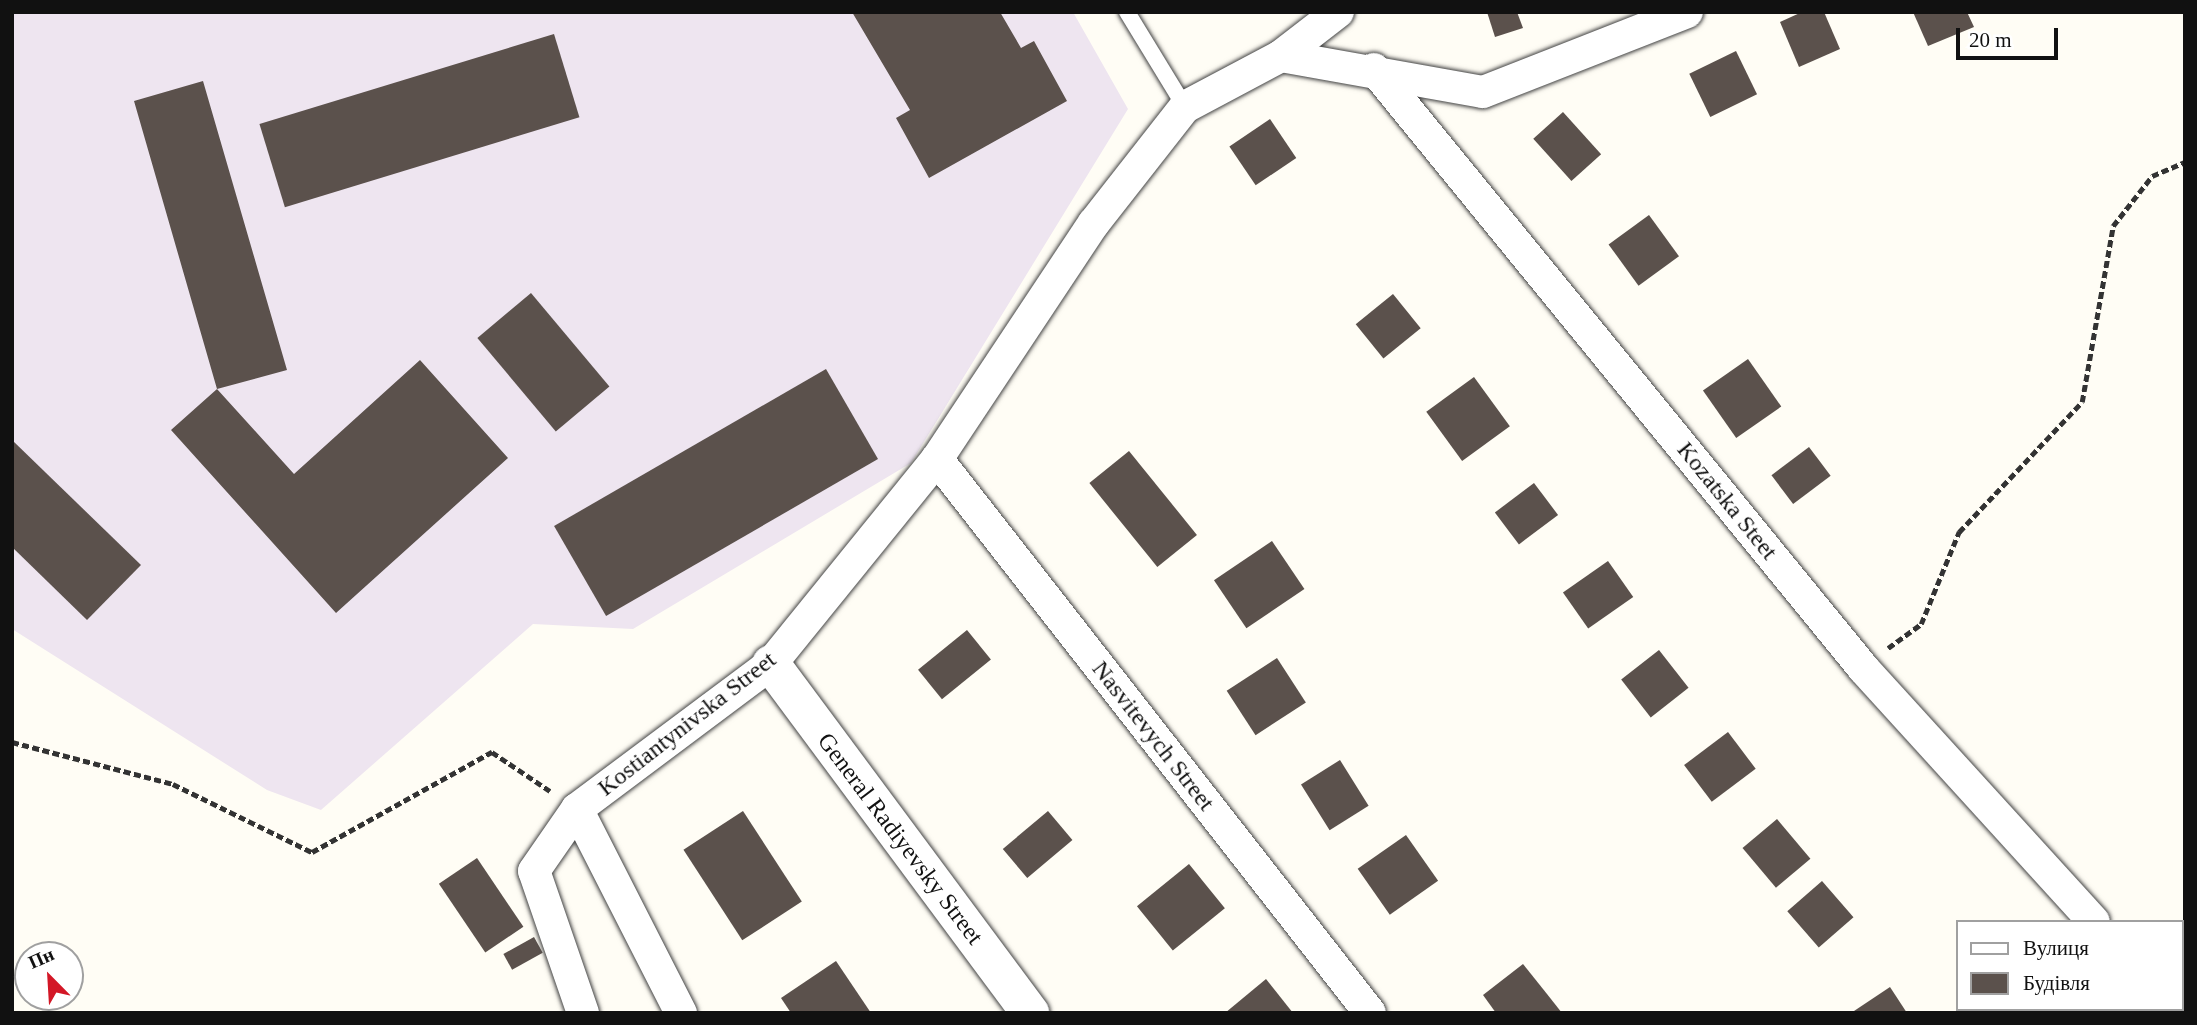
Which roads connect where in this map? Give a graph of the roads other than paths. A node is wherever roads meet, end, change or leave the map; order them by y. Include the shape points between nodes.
1 (1127, 12) edge
2 (1338, 12) edge
3 (1687, 12) edge
4 (1281, 56) junction
5 (1374, 69) junction
6 (1185, 107) junction
7 (937, 460) junction
8 (771, 664) junction
9 (577, 809) junction
10 (2092, 920) edge
11 (583, 1013) edge
12 (681, 1013) edge
13 (1030, 1013) edge
14 (1370, 1013) edge

1 - 6 lane
2 - 4 street
3 - 5 street via 1483,92
4 - 5 street
4 - 6 street
5 - 10 street, Kozatska Steet via 1863,668
6 - 7 street, Kostiantynivska Street via 1094,223
7 - 8 street, Kostiantynivska Street
7 - 14 street, Nasvitevych Street
8 - 9 street, Kostiantynivska Street
8 - 13 street, General Radiyevsky Street
9 - 11 street, Kostiantynivska Street via 534,871
9 - 12 street

